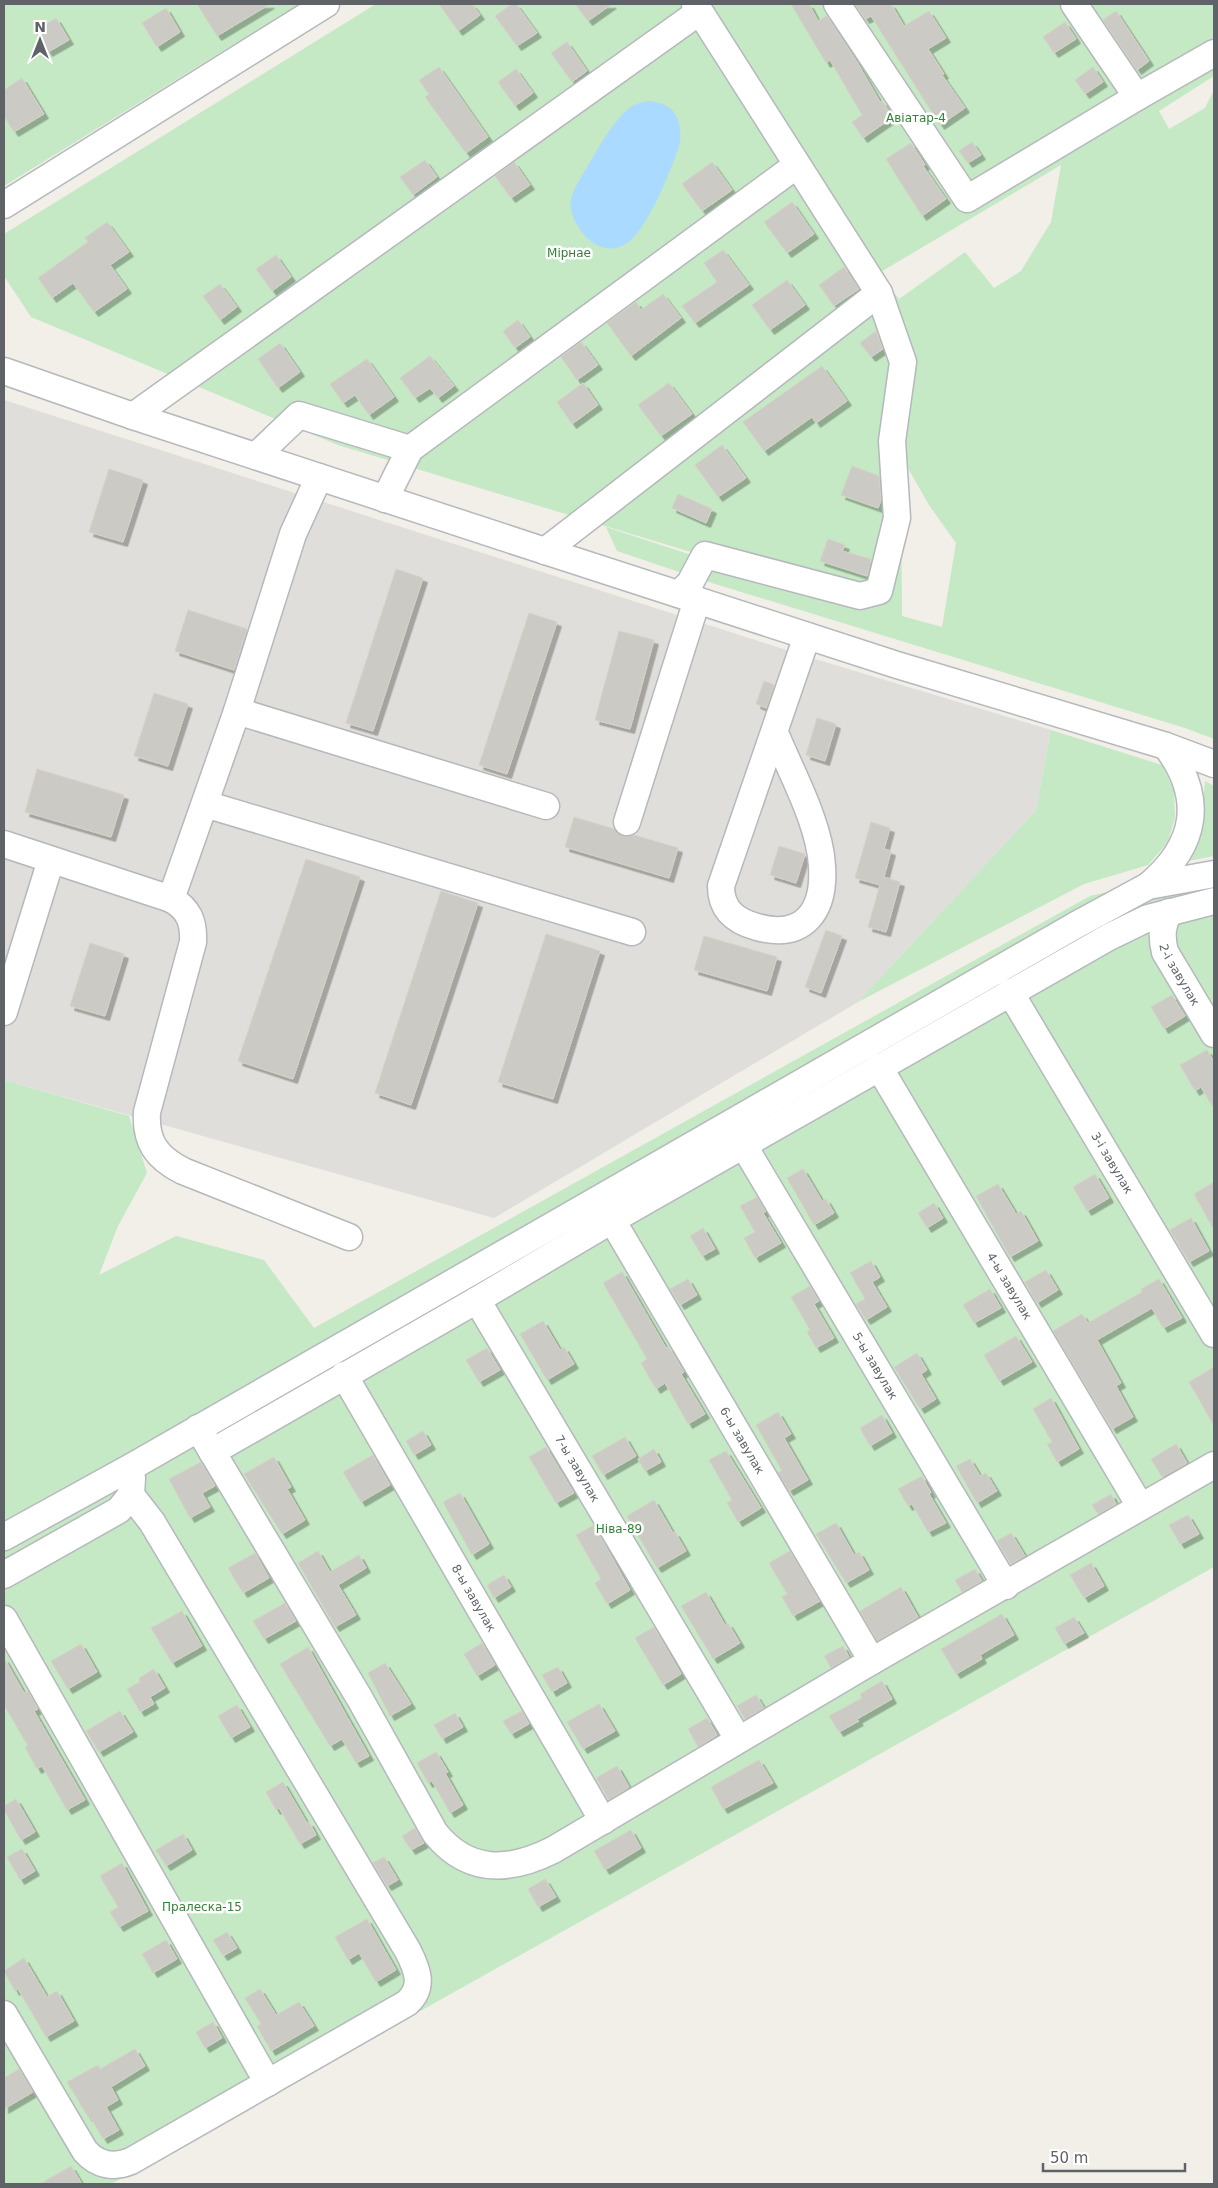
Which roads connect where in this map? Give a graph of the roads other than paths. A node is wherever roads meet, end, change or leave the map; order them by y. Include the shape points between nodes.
1 (326, 4) edge
2 (837, 4) edge
3 (1074, 4) edge
4 (697, 8) edge
5 (1214, 53) edge
6 (1137, 97) junction
7 (798, 165) junction
8 (4, 205) edge
9 (879, 293) junction
10 (4, 371) edge
11 (133, 416) junction
12 (410, 449) junction
13 (256, 456) junction
14 (320, 477) junction
15 (385, 499) junction
16 (545, 551) junction
17 (688, 597) junction
18 (808, 636) junction
19 (237, 711) junction
20 (774, 733) junction
21 (1166, 746) junction
22 (1214, 764) edge
23 (205, 804) junction
24 (546, 806) dead end
25 (627, 822) dead end
26 (4, 844) edge
27 (52, 860) junction
28 (1214, 874) edge
29 (1148, 886) junction
30 (171, 899) junction
31 (1214, 900) edge
32 (1169, 912) junction
33 (632, 932) dead end
34 (1010, 992) junction
35 (4, 1012) edge
36 (1214, 1034) edge
37 (879, 1067) junction
38 (744, 1146) junction
39 (612, 1220) junction
40 (349, 1237) dead end
41 (477, 1300) junction
42 (1214, 1334) edge
43 (344, 1375) junction
44 (198, 1428) junction
45 (212, 1452) junction
46 (1214, 1465) edge
47 (133, 1466) junction
48 (132, 1495) junction
49 (1140, 1506) junction
50 (4, 1538) edge
51 (4, 1575) edge
52 (1006, 1586) junction
53 (4, 1619) edge
54 (872, 1661) junction
55 (738, 1740) junction
56 (603, 1821) junction
57 (4, 2014) edge
58 (268, 2083) junction

1 - 8 street
2 - 6 street via 967,199
3 - 6 street
4 - 7 street
4 - 11 street
5 - 6 street
7 - 9 street
7 - 12 street
9 - 16 street
9 - 17 street via 903,362 892,441 898,518 879,590 860,596 705,555 690,583
10 - 11 street
11 - 13 street
12 - 13 street via 299,415
12 - 15 street
13 - 14 street
14 - 15 street
14 - 19 street via 293,534
15 - 16 street
16 - 17 street
17 - 18 street
17 - 25 street
18 - 20 street
18 - 21 street
19 - 23 street
19 - 24 street
20 - 20 street via 723,876 721,895 723,905 737,920 784,931 798,927 811,915 821,884 822,864 812,822
21 - 22 street
21 - 29 street via 1189,788 1192,806 1190,825 1174,860
23 - 30 street
23 - 33 street
26 - 27 street
27 - 30 street
27 - 35 street
28 - 29 street
29 - 44 street
30 - 40 street via 190,916 193,942 147,1112 149,1136 154,1148 161,1158 183,1171
31 - 32 street
32 - 34 street via 1148,918 1116,934
32 - 36 street, 2-і завулак via 1162,924 1165,952
34 - 37 street
34 - 42 street, 3-і завулак
37 - 38 street
37 - 49 street, 4-ы завулак
38 - 39 street
38 - 52 street, 5-ы завулак
39 - 41 street
39 - 54 street, 6-ы завулак
41 - 43 street
41 - 55 street, 7-ы завулак
43 - 45 street
43 - 56 street, 8-ы завулак
44 - 45 street
44 - 47 street
45 - 56 street via 445,1845 457,1855 487,1865 520,1864 553,1850
46 - 49 street
47 - 48 street
47 - 50 street
48 - 51 street via 110,1516
48 - 58 street via 152,1522 408,1951 419,1979 417,1991 407,2002
49 - 52 street
52 - 54 street
53 - 58 street
54 - 55 street
55 - 56 street
57 - 58 street via 81,2145 91,2157 106,2165 131,2161

